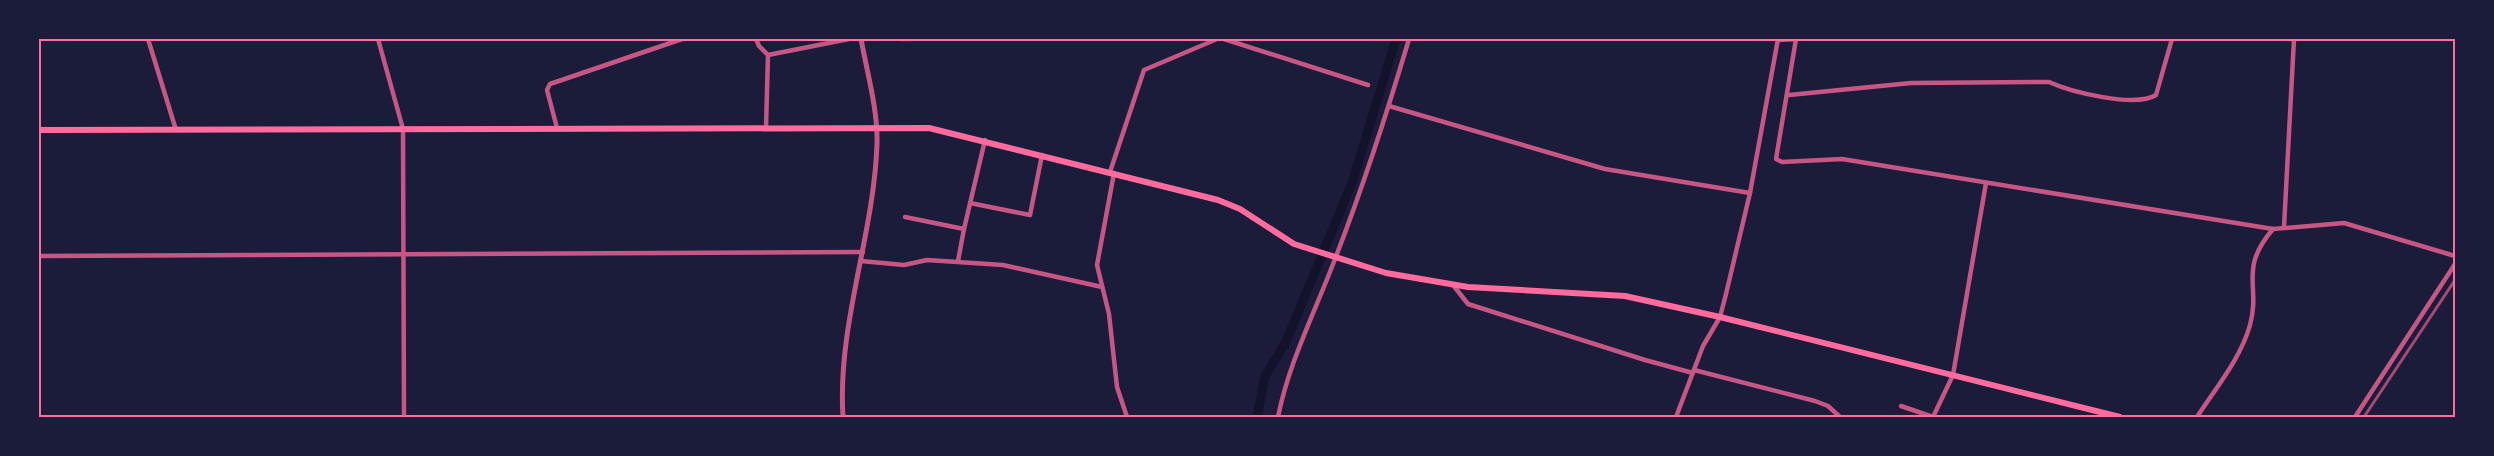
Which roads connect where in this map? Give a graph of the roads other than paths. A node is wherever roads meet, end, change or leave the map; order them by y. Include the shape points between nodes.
1 (148, 39) edge
2 (378, 39) edge
3 (682, 39) edge
4 (756, 39) edge
5 (849, 39) edge
6 (861, 39) edge
7 (901, 39) edge
8 (911, 39) edge
9 (1217, 39) edge
10 (1224, 39) edge
11 (1409, 39) edge
12 (1796, 39) edge
13 (2172, 39) edge
14 (2294, 39) edge
15 (1778, 40) edge
16 (768, 55) junction
17 (1368, 85) dead end
18 (1789, 95) junction
19 (1389, 106) junction
20 (766, 127) junction
21 (875, 127) junction
22 (557, 128) junction
23 (403, 129) junction
24 (39, 130) edge
25 (176, 130) junction
26 (985, 140) junction
27 (1042, 155) junction
28 (1112, 173) junction
29 (1986, 183) junction
30 (1750, 193) junction
31 (970, 203) junction
32 (905, 217) dead end
33 (2284, 226) junction
34 (964, 229) junction
35 (2272, 229) junction
36 (863, 252) junction
37 (404, 254) junction
38 (39, 256) edge
39 (2455, 256) edge
40 (1334, 257) junction
41 (861, 261) junction
42 (958, 261) junction
43 (2455, 264) edge
44 (1454, 285) junction
45 (1102, 287) junction
46 (1720, 317) junction
47 (1693, 371) junction
48 (1953, 375) junction
49 (1901, 406) dead end
50 (404, 417) edge
51 (843, 417) edge
52 (1126, 417) edge
53 (1278, 417) edge
54 (1676, 417) edge
55 (1840, 417) edge
56 (1933, 417) edge
57 (2120, 417) edge
58 (2197, 417) edge
59 (2355, 417) edge

1 - 25 street
2 - 23 street
3 - 22 street via 550,84 547,90
4 - 16 street
5 - 16 street
6 - 21 street
7 - 8 street
9 - 28 street via 1144,70
10 - 17 street
11 - 19 street
12 - 15 street
12 - 18 street
13 - 18 street via 2156,95 2150,99 2120,99 2063,89 2049,82 1911,83
14 - 33 street
15 - 30 street
16 - 20 street
18 - 29 street via 1776,159 1782,162 1842,159
19 - 30 street via 1605,169
19 - 40 street
20 - 21 main road
20 - 22 main road
21 - 26 main road via 929,128
21 - 36 street via 878,141
22 - 23 main road
23 - 25 main road
23 - 37 street
24 - 25 main road
26 - 27 main road
26 - 31 street
27 - 28 main road
27 - 31 street via 1030,215
28 - 40 main road via 1218,200 1240,209 1294,244
28 - 45 street via 1097,265
29 - 35 street
29 - 48 street
30 - 46 street
31 - 34 street
32 - 34 street
33 - 35 street
33 - 39 street via 2344,223
34 - 42 street
35 - 58 street via 2256,254 2251,281 2252,314 2245,339
36 - 37 street
36 - 41 street
37 - 38 street
37 - 50 street
40 - 44 main road via 1386,273
40 - 53 street via 1290,369
41 - 42 street via 904,265 927,260
41 - 51 street via 842,370
42 - 45 street via 1003,265
43 - 59 street
44 - 46 main road via 1625,296
44 - 47 street via 1468,304 1645,360
45 - 52 street via 1117,387
46 - 47 street
46 - 48 main road
47 - 54 street
47 - 55 street via 1815,401
48 - 56 street
48 - 57 main road
49 - 56 street

